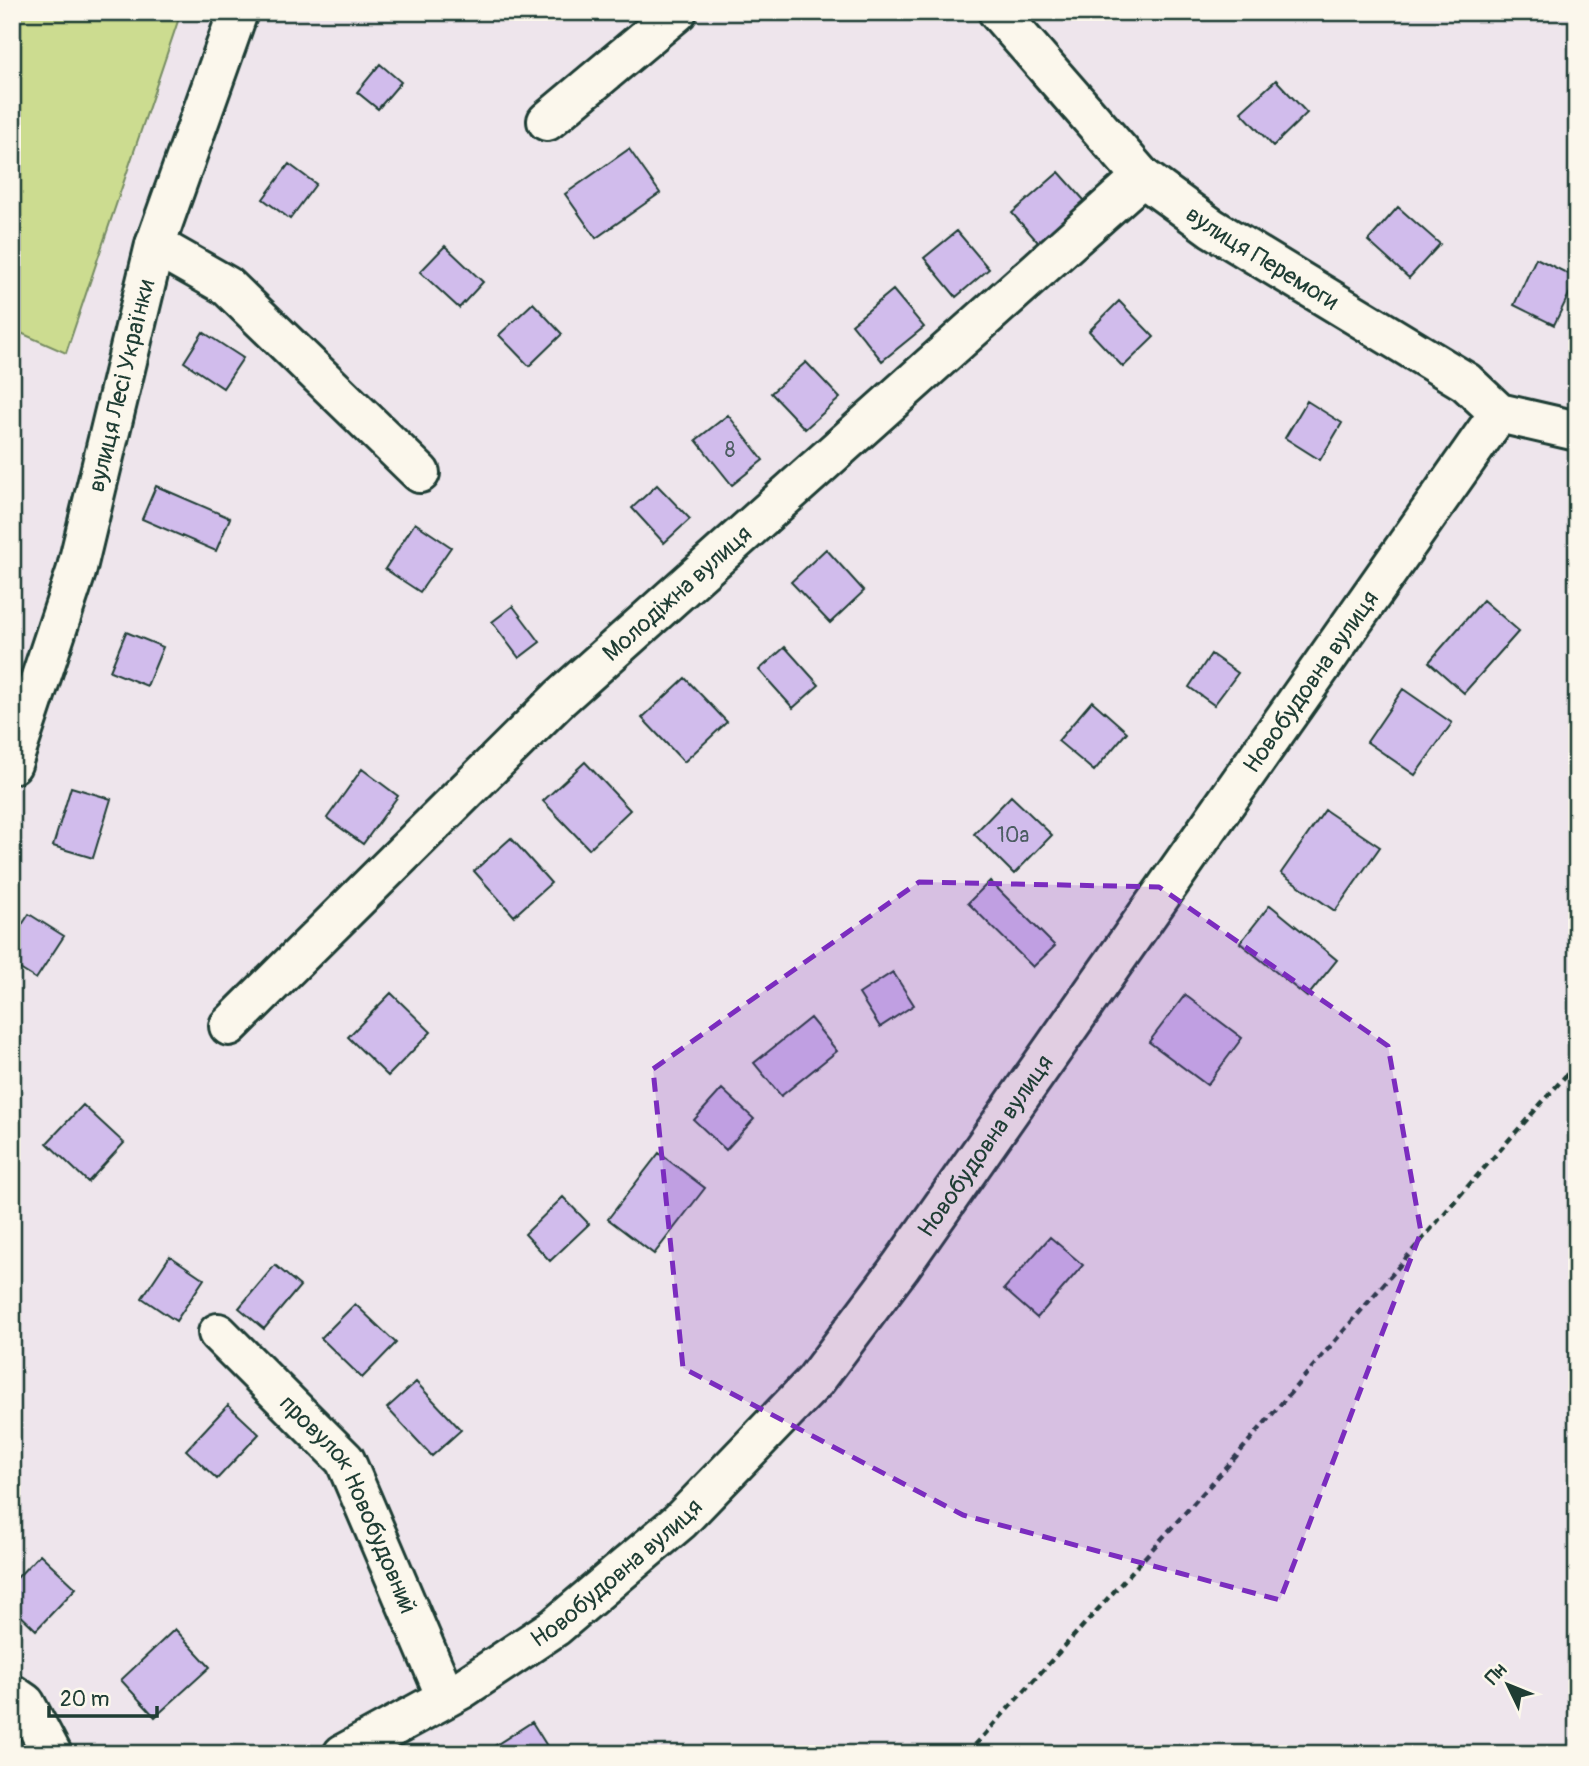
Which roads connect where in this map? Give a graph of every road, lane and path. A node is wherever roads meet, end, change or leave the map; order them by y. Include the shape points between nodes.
1 (237, 12) edge
2 (677, 12) edge
3 (998, 12) edge
4 (547, 121) dead end
5 (1142, 177) junction
6 (155, 245) junction
7 (1499, 413) junction
8 (1577, 431) edge
9 (420, 473) dead end
10 (12, 764) edge
11 (229, 1026) dead end
12 (1577, 1063) edge
13 (218, 1333) dead end
14 (12, 1694) edge
15 (446, 1697) junction
16 (52, 1754) edge
17 (342, 1754) edge
18 (967, 1754) edge

1 - 6 street, вулиця Лесі Українки
2 - 4 street
3 - 5 street, вулиця Перемоги
5 - 7 street, вулиця Перемоги via 1212,228 1466,382
5 - 11 street, Молодіжна вулиця via 560,698
6 - 9 street via 227,286
6 - 10 street, вулиця Лесі Українки via 76,572
7 - 8 street
7 - 15 street, Новобудовна вулиця via 901,1266 815,1381 680,1521 555,1627
12 - 18 path via 1232,1461
13 - 15 street, провулок Новобудовний via 345,1460
14 - 16 street via 25,1703
15 - 17 street, Новобудовна вулиця

